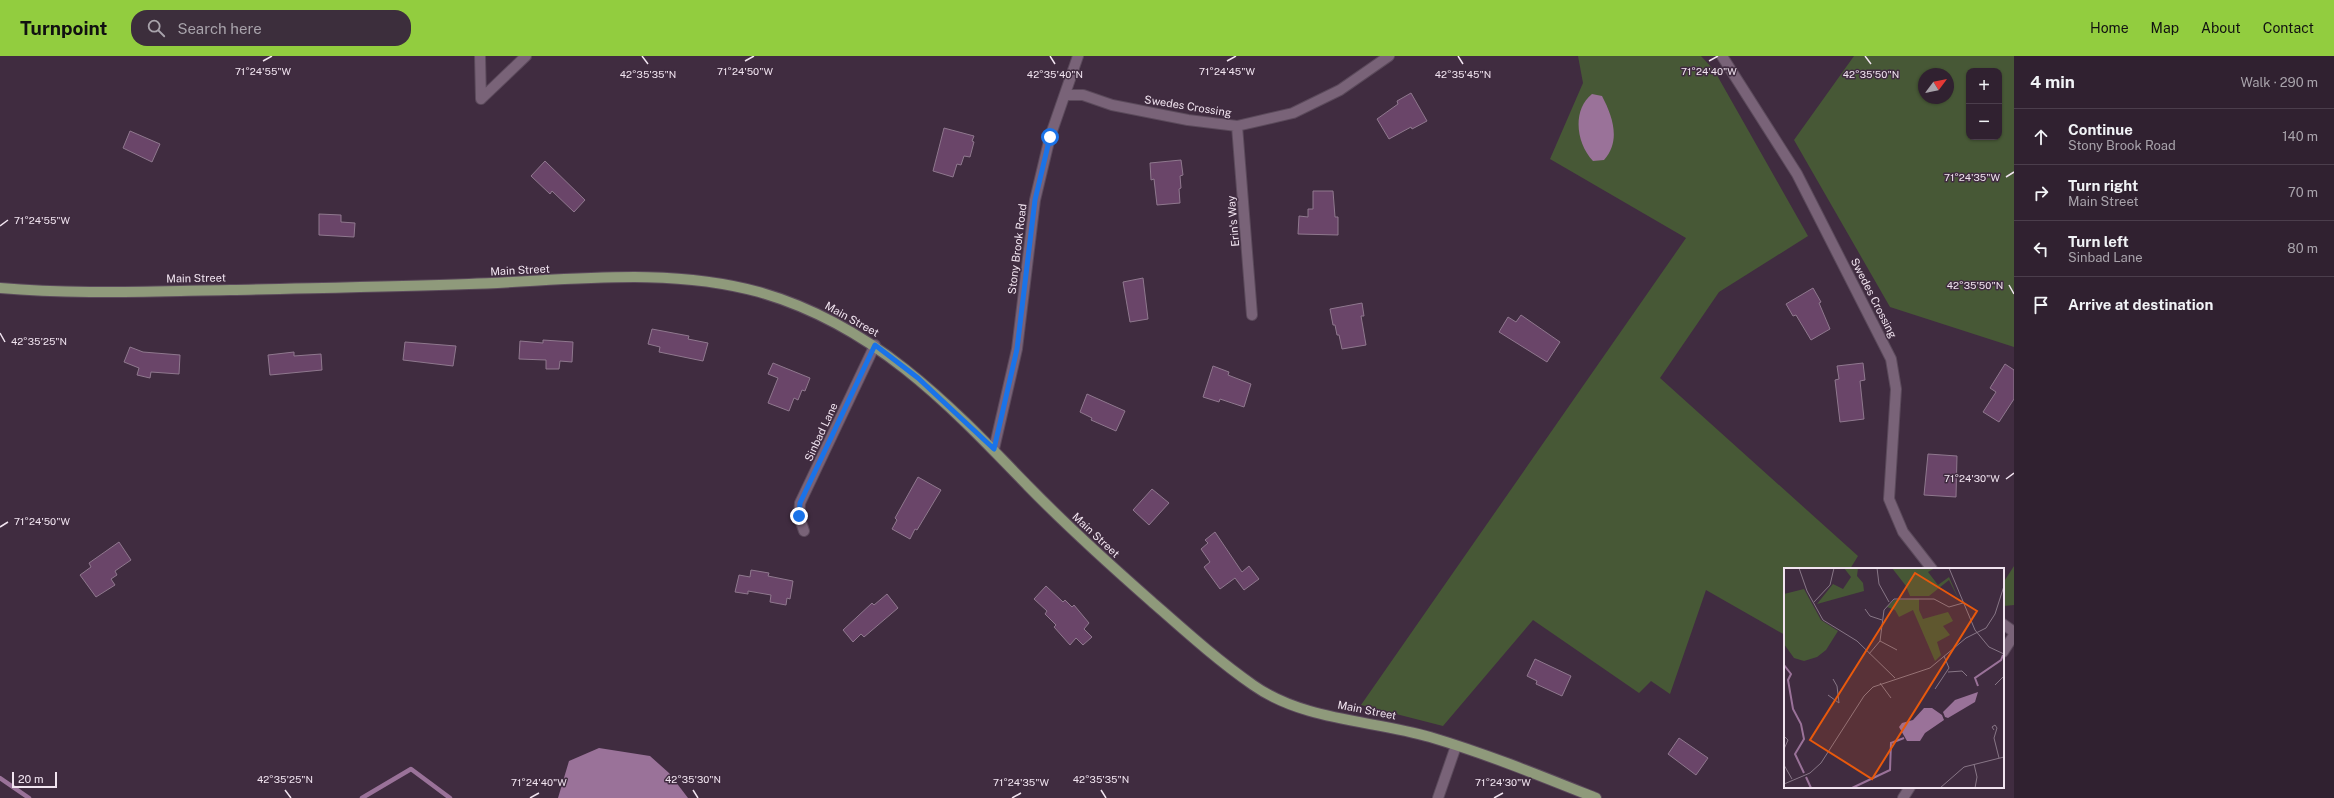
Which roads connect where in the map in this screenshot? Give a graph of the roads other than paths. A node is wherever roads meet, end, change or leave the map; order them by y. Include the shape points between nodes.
1 (480, 56) edge
2 (526, 56) edge
3 (1078, 56) edge
4 (1389, 56) edge
5 (1722, 56) edge
6 (1065, 95) junction
7 (1237, 126) junction
8 (0, 288) edge
9 (1252, 315) dead end
10 (875, 345) junction
11 (994, 449) junction
12 (804, 531) dead end
13 (1931, 568) edge
14 (2004, 625) edge
15 (2014, 634) edge
16 (2004, 650) edge
17 (1456, 746) junction
18 (1909, 788) edge
19 (1438, 798) edge
20 (1596, 798) edge
21 (1903, 798) edge

1 - 2 street via 481,99
3 - 6 street, Stony Brook Road
4 - 7 street, Swedes Crossing via 1340,90 1293,113
5 - 13 street, Swedes Crossing via 1797,174 1891,359 1896,389 1889,499 1903,532
6 - 7 street, Swedes Crossing via 1083,95 1112,105 1188,120
6 - 11 street, Stony Brook Road via 1050,137 1035,200 1017,349
7 - 9 street, Erin's Way
8 - 10 main road, Main Street via 47,292 195,290 676,277 758,292 804,307
10 - 11 main road, Main Street via 918,378
10 - 12 street, Sinbad Lane via 800,503 799,516
11 - 17 main road, Main Street via 1030,488 1125,578 1200,644 1253,685 1276,699 1301,708 1397,728
14 - 15 street
15 - 16 street
17 - 19 street
17 - 20 main road, Main Street via 1486,754
18 - 21 street

